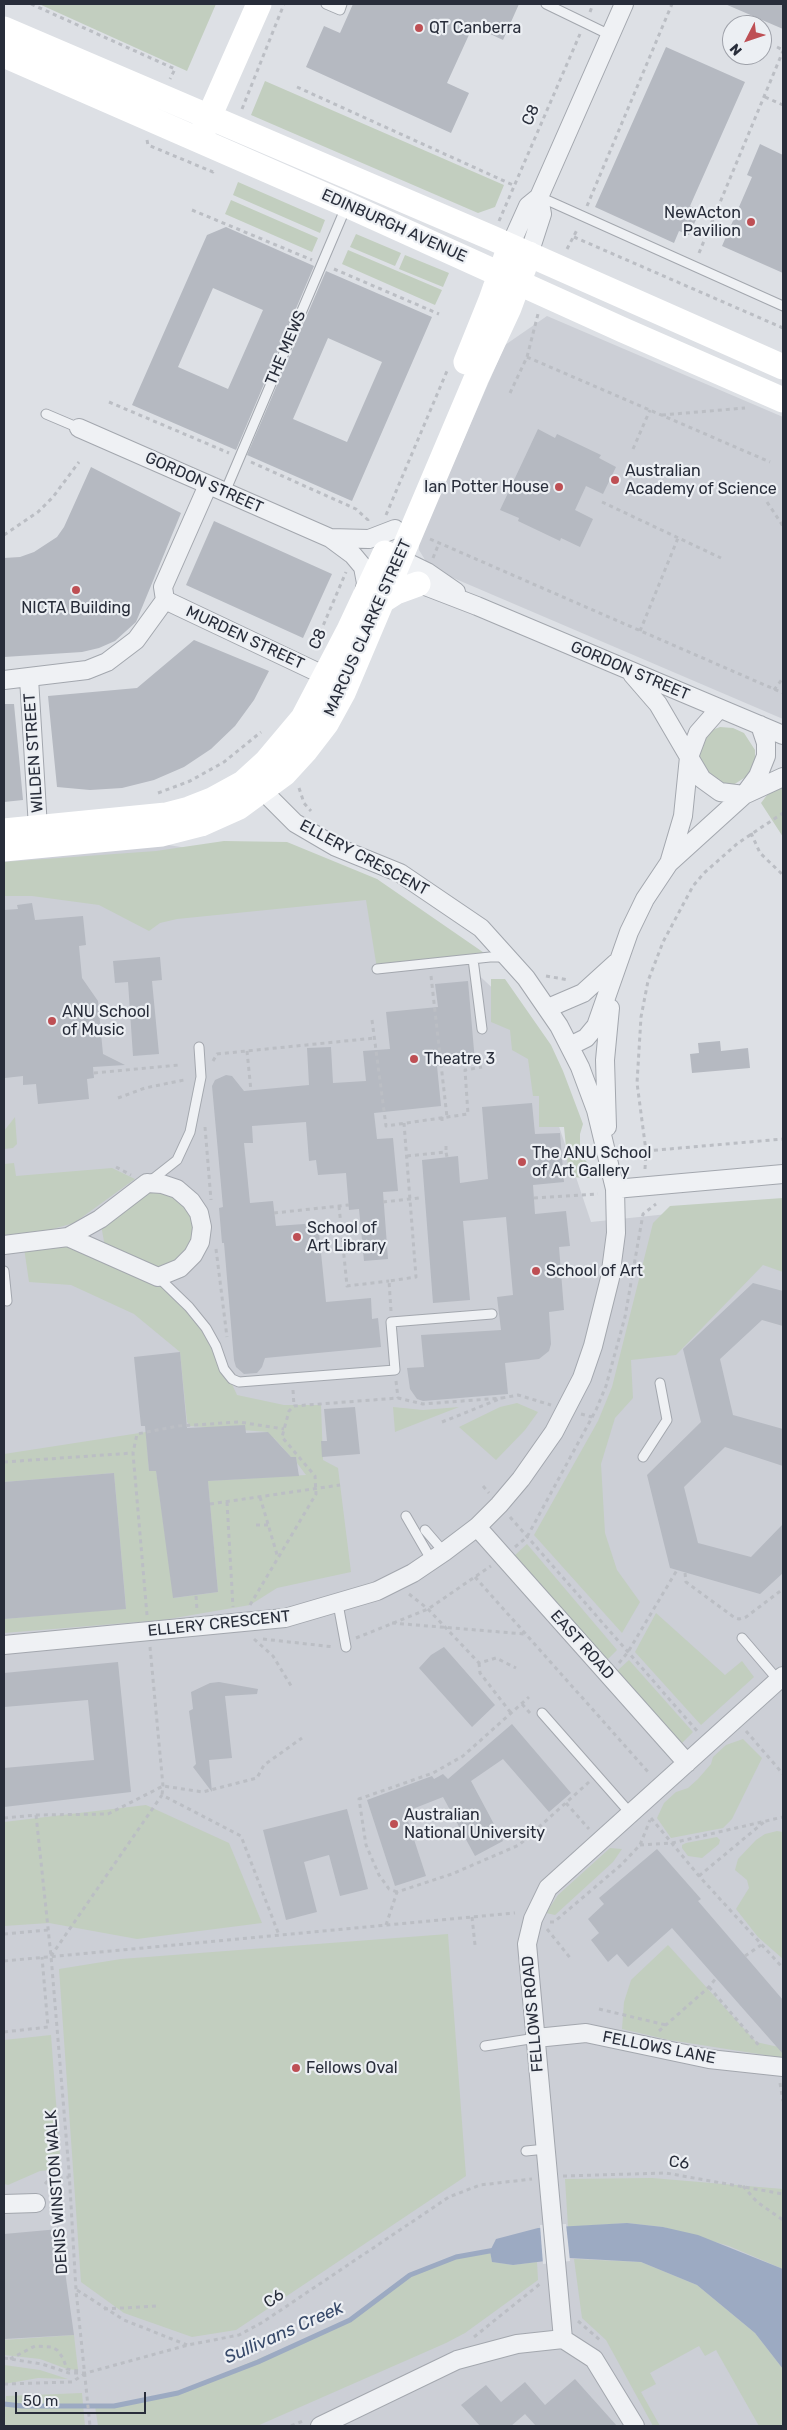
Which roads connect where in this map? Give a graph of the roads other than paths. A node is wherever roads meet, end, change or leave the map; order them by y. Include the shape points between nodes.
1 (259, 4) edge
2 (326, 4) edge
3 (342, 4) edge
4 (546, 4) edge
5 (624, 4) edge
6 (4, 29) edge
7 (610, 35) junction
8 (4, 55) edge
9 (208, 117) junction
10 (179, 118) junction
11 (200, 140) junction
12 (539, 197) junction
13 (348, 205) junction
14 (511, 246) junction
15 (510, 278) junction
16 (783, 306) edge
17 (783, 367) edge
18 (783, 400) edge
19 (46, 414) dead end
20 (79, 428) joint
21 (208, 485) junction
22 (225, 492) junction
23 (383, 549) junction
24 (418, 584) junction
25 (373, 599) junction
26 (165, 600) junction
27 (477, 606) junction
28 (368, 634) junction
29 (316, 670) junction
30 (629, 670) junction
31 (29, 678) junction
32 (4, 680) edge
33 (719, 708) junction
34 (760, 725) junction
35 (783, 735) edge
36 (689, 757) junction
37 (783, 777) edge
38 (258, 782) junction
39 (744, 795) junction
40 (38, 828) junction
41 (4, 832) edge
42 (4, 849) edge
43 (670, 863) junction
44 (509, 958) junction
45 (473, 959) junction
46 (618, 960) junction
47 (377, 969) dead end
48 (548, 1008) junction
49 (482, 1029) dead end
50 (570, 1046) junction
51 (199, 1047) dead end
52 (609, 1155) junction
53 (783, 1174) edge
54 (140, 1179) junction
55 (615, 1189) junction
56 (68, 1237) junction
57 (4, 1245) edge
58 (4, 1271) edge
59 (158, 1277) junction
60 (7, 1301) dead end
61 (492, 1314) dead end
62 (660, 1383) dead end
63 (643, 1457) dead end
64 (406, 1516) dead end
65 (477, 1528) junction
66 (426, 1530) dead end
67 (438, 1556) junction
68 (338, 1604) junction
69 (742, 1638) dead end
70 (4, 1645) edge
71 (346, 1647) dead end
72 (781, 1678) edge
73 (542, 1712) dead end
74 (687, 1763) junction
75 (631, 1814) junction
76 (536, 2038) junction
77 (486, 2046) dead end
78 (780, 2067) edge
79 (546, 2149) junction
80 (526, 2151) dead end
81 (36, 2203) dead end
82 (4, 2204) edge
83 (563, 2339) junction
84 (344, 2421) edge
85 (320, 2426) edge
86 (635, 2426) edge

1 - 9 main road
2 - 3 lane via 340,10
4 - 7 lane
5 - 7 street, MARCUS CLARKE STREET
6 - 10 main road, EDINBURGH AVENUE
7 - 12 street, MARCUS CLARKE STREET
8 - 10 main road, EDINBURGH AVENUE
9 - 10 main road, EDINBURGH AVENUE
9 - 11 main road
9 - 14 main road, EDINBURGH AVENUE
10 - 11 main road, EDINBURGH AVENUE
11 - 13 main road, EDINBURGH AVENUE
12 - 14 street, MARCUS CLARKE STREET via 528,206
12 - 16 lane
13 - 15 main road, EDINBURGH AVENUE
13 - 22 lane, THE MEWS
14 - 15 main road, MARCUS CLARKE STREET
14 - 17 main road, EDINBURGH AVENUE
15 - 18 main road, EDINBURGH AVENUE
15 - 23 main road, MARCUS CLARKE STREET via 486,314
19 - 20 lane
20 - 21 street, GORDON STREET
21 - 22 street, GORDON STREET
21 - 26 street via 163,587
22 - 23 street, GORDON STREET via 330,538
23 - 24 street, GORDON STREET
23 - 25 main road, MARCUS CLARKE STREET
23 - 25 street, GORDON STREET via 363,567
23 - 27 street, GORDON STREET via 427,572
24 - 25 main road
24 - 27 street, GORDON STREET
25 - 28 main road, MARCUS CLARKE STREET
25 - 29 main road, MARCUS CLARKE STREET
26 - 29 street, MURDEN STREET
26 - 31 street via 136,640 107,662 86,670
27 - 30 street, GORDON STREET
28 - 29 main road via 353,643 340,670 334,674
28 - 38 main road, MARCUS CLARKE STREET via 326,724 289,768
29 - 38 main road, MARCUS CLARKE STREET via 302,718
30 - 33 street, GORDON STREET
30 - 36 street via 658,704
31 - 32 street
31 - 40 street, WILDEN STREET
33 - 34 street, GORDON STREET
33 - 36 street via 698,733
34 - 35 street, GORDON STREET
34 - 39 street via 766,743 765,760
36 - 39 street via 698,775 709,786 725,793
36 - 43 street via 683,816
37 - 39 street
38 - 40 main road, MARCUS CLARKE STREET via 189,810 166,815
38 - 42 main road, MARCUS CLARKE STREET via 239,807 182,830
38 - 44 street, ELLERY CRESCENT via 295,823 316,836 400,873 481,928
39 - 43 street
40 - 41 main road, MARCUS CLARKE STREET
43 - 46 street via 645,899
44 - 45 lane
44 - 48 street, ELLERY CRESCENT
45 - 47 lane
45 - 49 lane
46 - 48 street via 583,993
46 - 50 street via 596,1026 586,1038
46 - 52 street via 606,1046
48 - 50 street, ELLERY CRESCENT
50 - 52 street, ELLERY CRESCENT via 594,1103
51 - 54 lane via 201,1077 190,1132 177,1160
52 - 55 street, ELLERY CRESCENT
53 - 55 street
54 - 56 street via 100,1219
54 - 59 street via 169,1186 186,1196 199,1213 202,1228 197,1248 189,1260 174,1272
55 - 65 street, ELLERY CRESCENT via 616,1233 610,1278 604,1310 582,1378 554,1432 521,1479
56 - 57 street
56 - 59 street
58 - 60 lane
59 - 61 lane via 206,1328 224,1369 239,1382 395,1370 392,1322
62 - 63 lane via 667,1420
64 - 67 lane
65 - 67 street, ELLERY CRESCENT
65 - 74 street, EAST ROAD
66 - 67 lane
67 - 68 street, ELLERY CRESCENT via 377,1591
68 - 70 street, ELLERY CRESCENT via 285,1618
68 - 71 lane
69 - 72 lane
72 - 74 street, FELLOWS ROAD
73 - 75 lane
74 - 75 street, FELLOWS ROAD
75 - 76 street, FELLOWS ROAD via 548,1888 533,1919 527,1944
76 - 77 lane
76 - 78 street, FELLOWS LANE via 586,2033 709,2059
76 - 79 street, FELLOWS ROAD
79 - 80 lane
79 - 83 street, FELLOWS ROAD
81 - 82 street
83 - 84 street via 517,2344 457,2360
83 - 86 street via 594,2359
84 - 85 street

